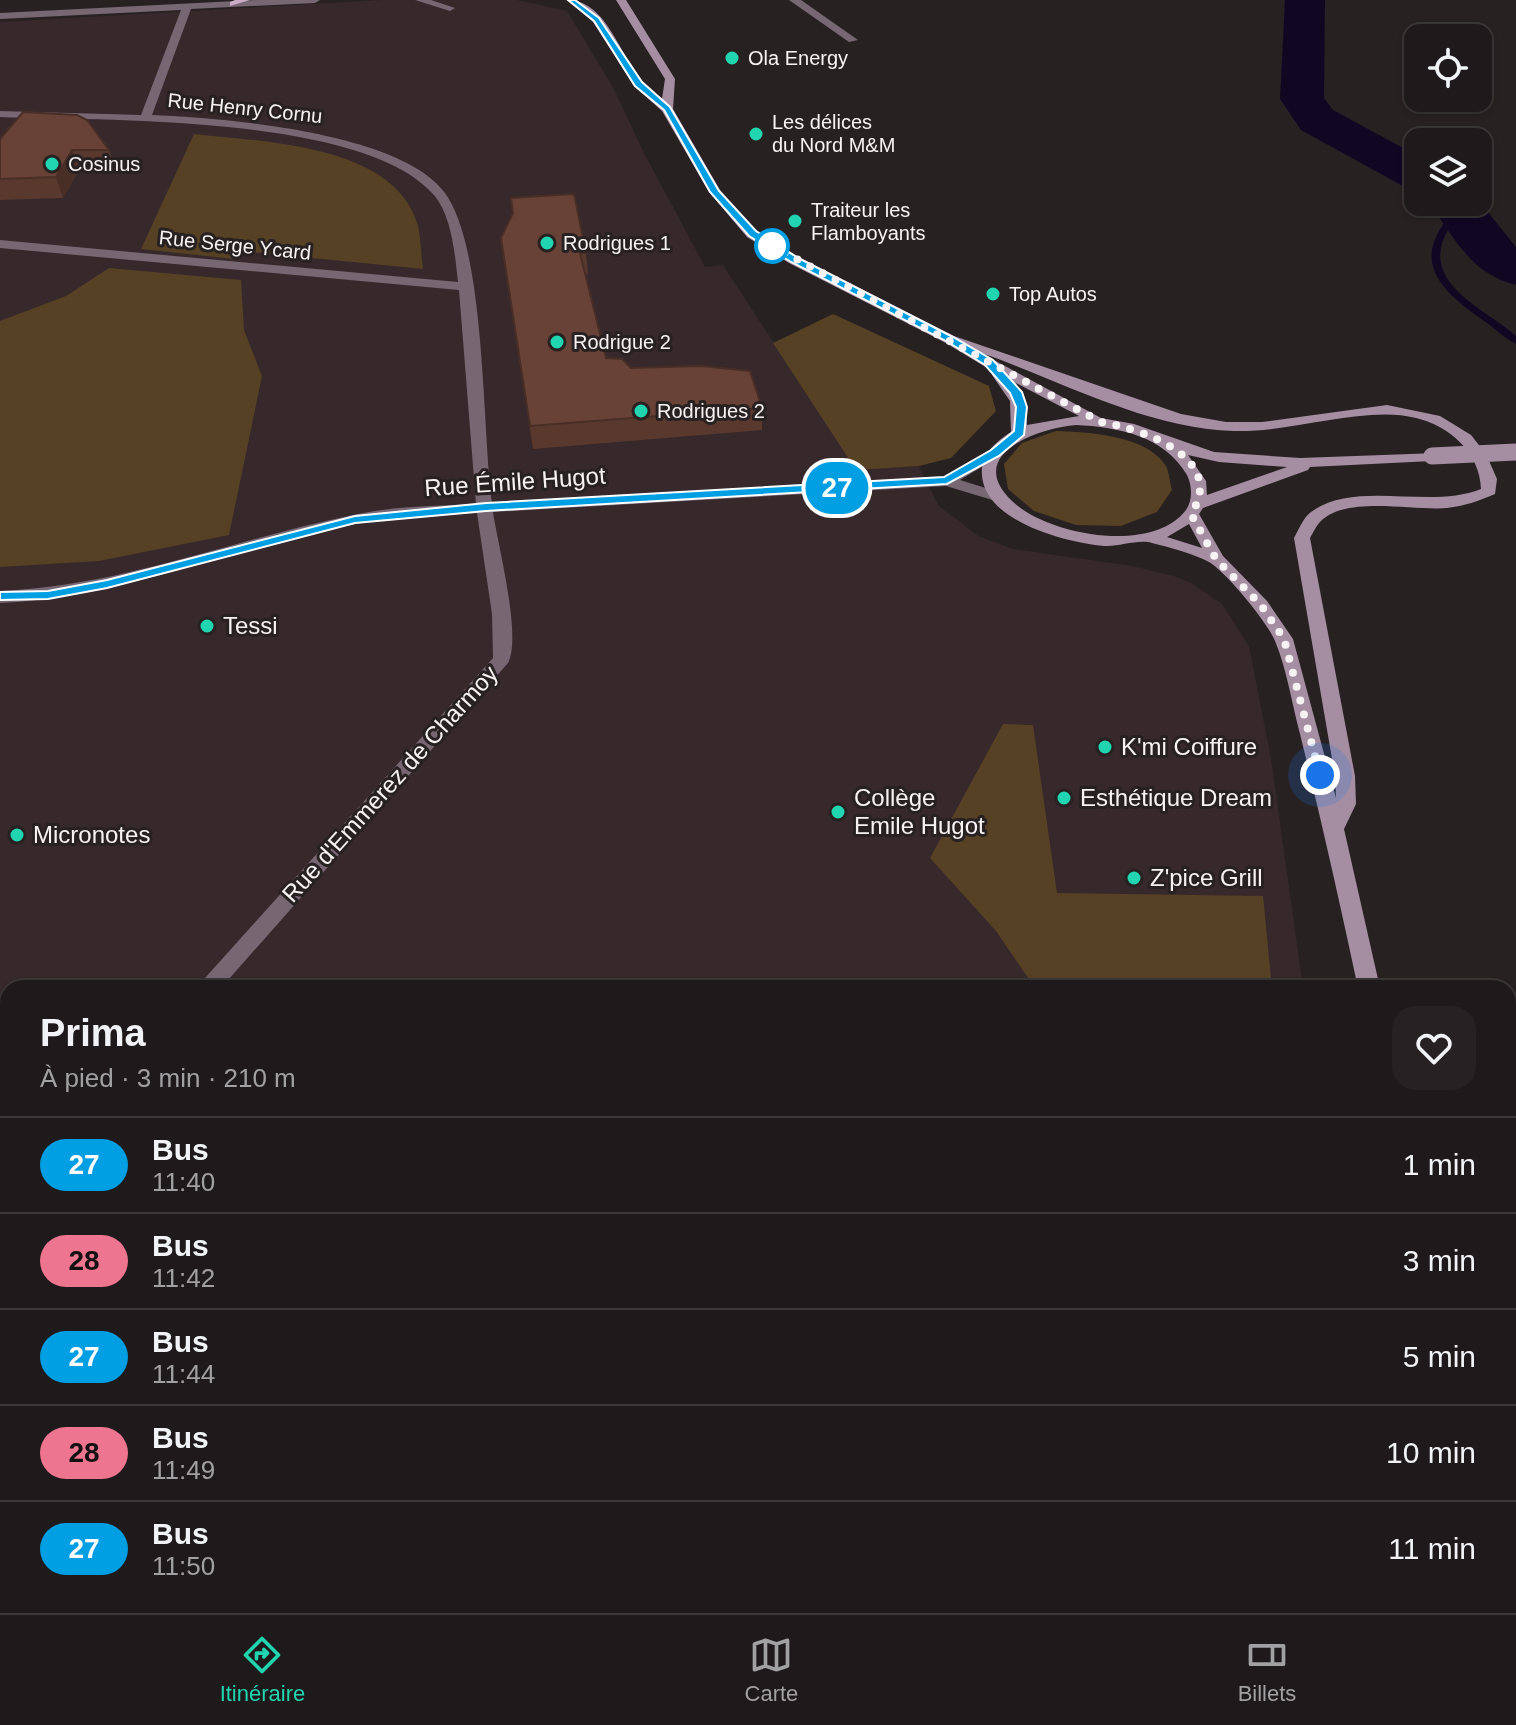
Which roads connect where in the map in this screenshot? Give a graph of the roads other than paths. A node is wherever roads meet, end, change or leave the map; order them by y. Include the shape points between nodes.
1 (245, 0) edge
2 (315, 0) edge
3 (420, 0) edge
4 (572, 0) edge
5 (621, 0) edge
6 (794, 0) edge
7 (233, 4) junction
8 (187, 7) junction
9 (450, 8) dead end
10 (0, 16) edge
11 (853, 40) dead end
12 (667, 109) junction
13 (0, 114) edge
14 (145, 120) junction
15 (0, 244) edge
16 (467, 287) junction
17 (949, 339) junction
18 (989, 363) junction
19 (1101, 422) junction
20 (1019, 433) junction
21 (1166, 443) junction
22 (1516, 452) edge
23 (995, 453) junction
24 (1318, 463) junction
25 (947, 481) junction
26 (999, 497) junction
27 (486, 507) junction
28 (1194, 509) junction
29 (1149, 536) junction
30 (1216, 559) junction
31 (0, 597) edge
32 (1334, 829) junction
33 (214, 980) edge
34 (1367, 980) edge

1 - 7 main road
2 - 7 street
3 - 9 street
4 - 12 main road via 597,20 638,84
5 - 12 main road via 670,79
6 - 11 street
7 - 8 street
8 - 10 street
8 - 14 street
12 - 17 main road via 715,192 752,234
13 - 14 street, Rue Henry Cornu
14 - 16 street, Rue Henry Cornu via 294,131 348,142 404,166 440,194
15 - 16 street, Rue Serge Ycard
16 - 27 street, Rue Henry Cornu
17 - 18 main road
17 - 32 main road via 1018,358 1144,411 1214,425 1263,427 1370,409 1404,410 1436,419 1468,439 1491,477 1489,491 1474,500 1350,503 1313,519 1302,538 1345,776 1346,804
18 - 19 main road
18 - 20 main road via 1016,392 1022,407
19 - 20 main road via 1057,422
19 - 21 main road
20 - 23 main road
21 - 24 main road via 1213,457
21 - 28 main road via 1196,472 1201,488
22 - 24 main road, bridge
23 - 25 street, Rue Émile Hugot
23 - 26 main road via 991,482
24 - 28 main road
25 - 26 street, Rue Émile Hugot
25 - 27 street, Rue Émile Hugot
26 - 29 main road via 1018,515 1080,538 1116,541
27 - 31 street, Rue Émile Hugot via 355,519 107,584
27 - 33 street, Rue d'Emmerez de Charmoy via 505,629 502,659
28 - 29 main road via 1173,527
28 - 30 main road
29 - 30 main road
30 - 32 main road via 1261,605 1284,639
32 - 34 main road

